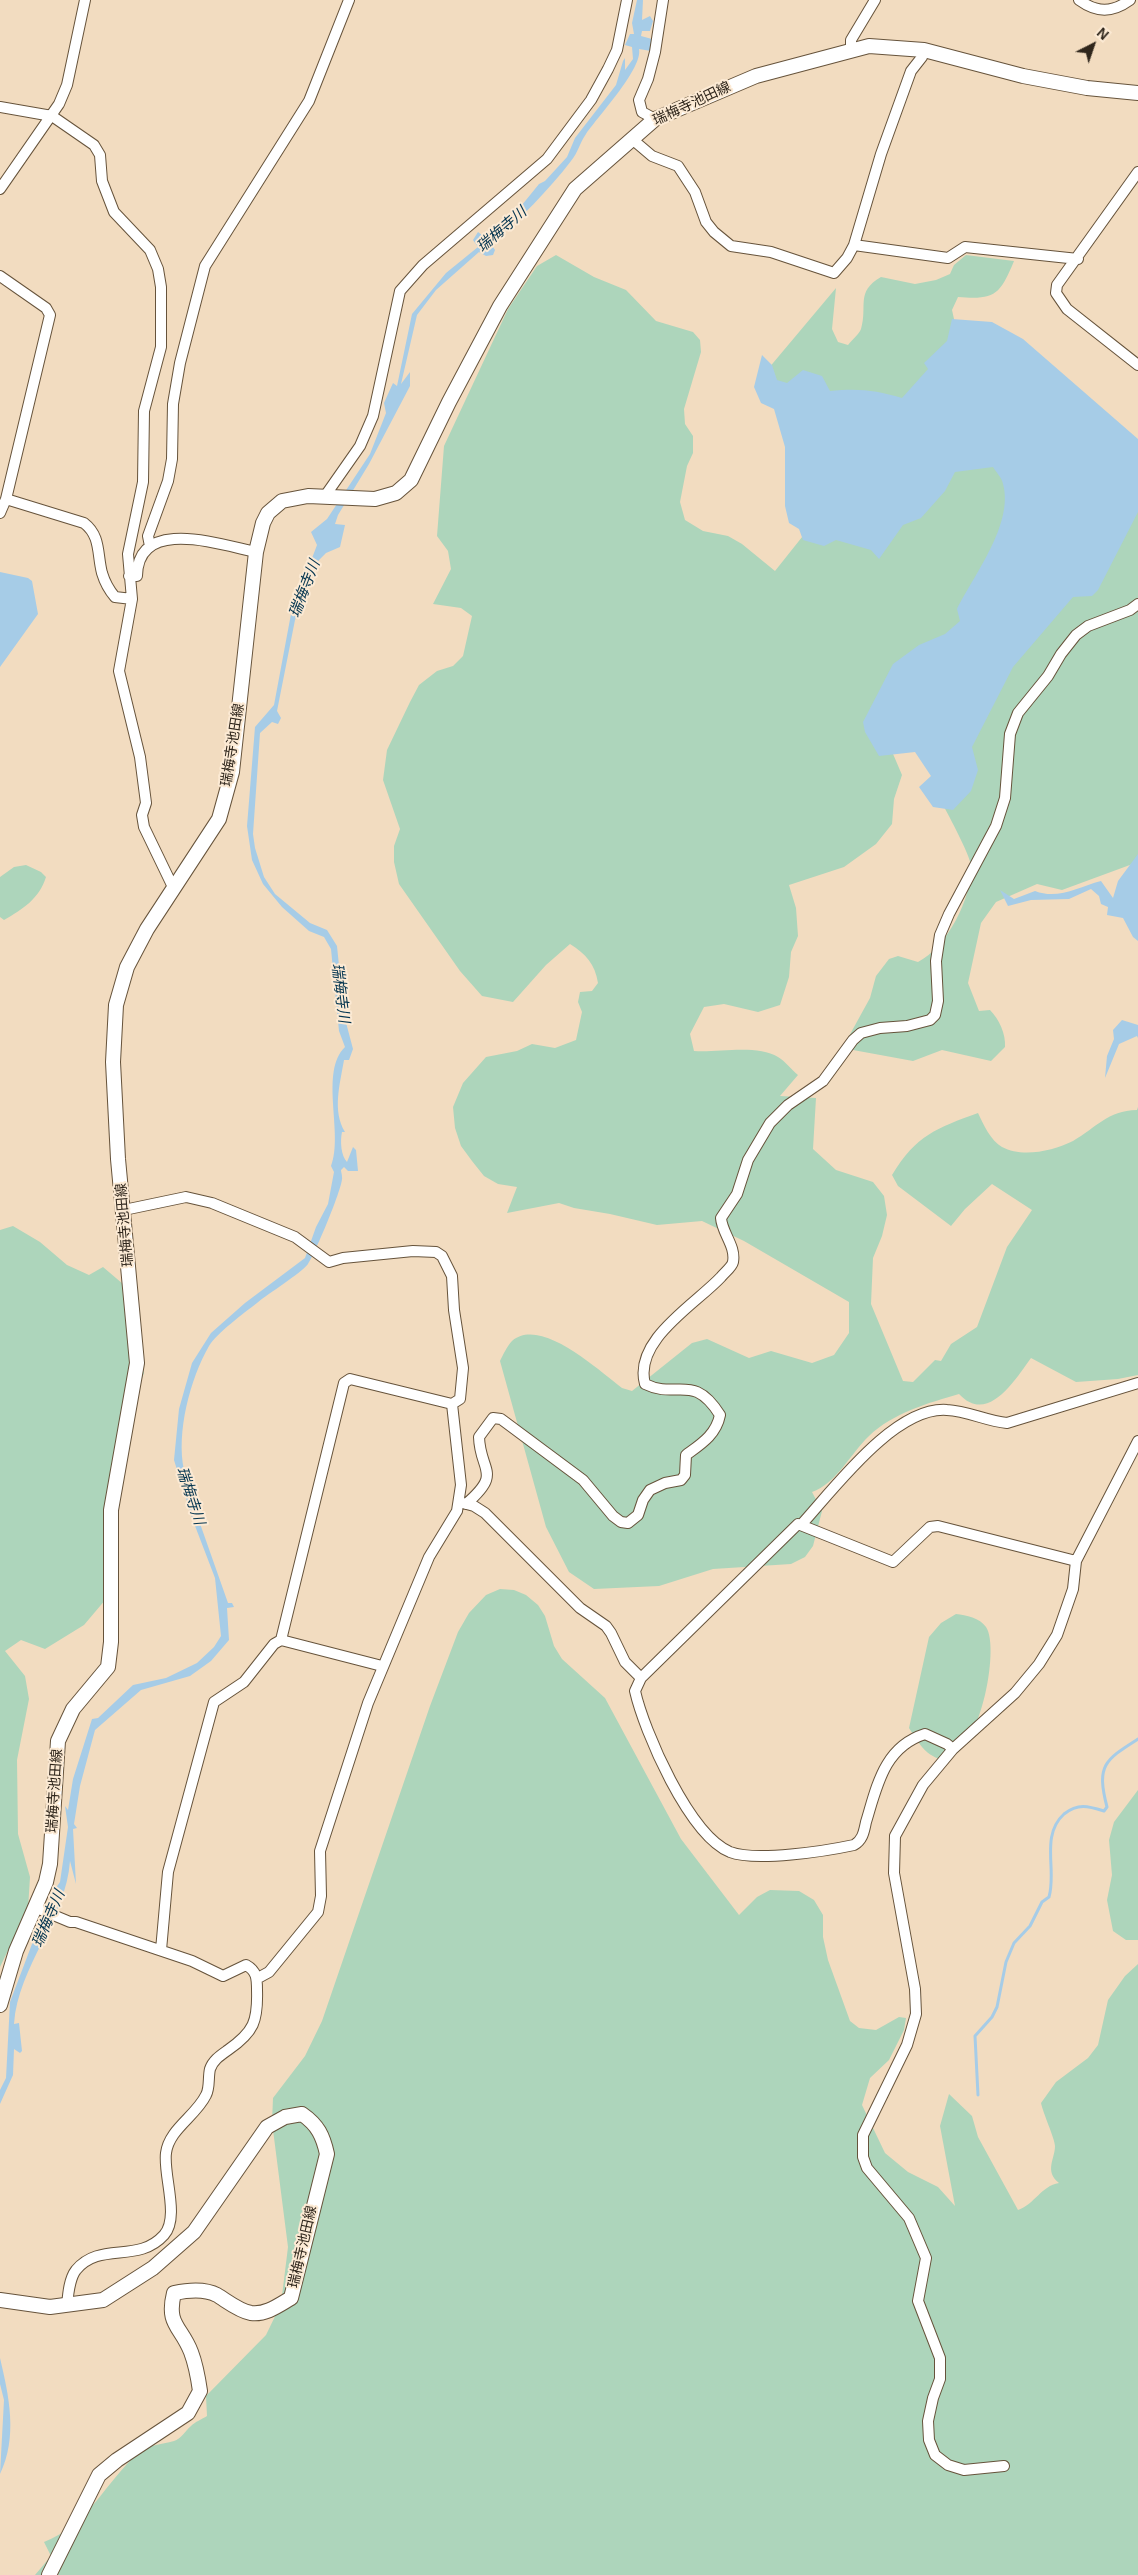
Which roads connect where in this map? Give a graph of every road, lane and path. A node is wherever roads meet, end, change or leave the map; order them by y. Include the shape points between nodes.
1 (85, 0) edge
2 (349, 0) edge
3 (626, 0) edge
4 (663, 0) edge
5 (875, 0) edge
6 (1079, 0) edge
7 (1130, 0) edge
8 (851, 50) junction
9 (924, 50) junction
10 (1138, 94) edge
11 (0, 107) edge
12 (52, 116) junction
13 (655, 119) junction
14 (632, 139) junction
15 (1138, 172) edge
16 (0, 189) edge
17 (854, 245) junction
18 (1078, 259) junction
19 (0, 276) edge
20 (1138, 365) edge
21 (325, 496) junction
22 (6, 499) junction
23 (0, 513) edge
24 (150, 546) junction
25 (256, 552) junction
26 (129, 576) junction
27 (132, 599) junction
28 (1138, 604) edge
29 (174, 886) junction
30 (124, 1210) junction
31 (1138, 1383) edge
32 (452, 1404) junction
33 (1138, 1441) edge
34 (462, 1503) junction
35 (801, 1525) junction
36 (1076, 1562) junction
37 (281, 1640) junction
38 (382, 1666) junction
39 (641, 1678) junction
40 (954, 1749) junction
41 (34, 1906) junction
42 (161, 1950) junction
43 (258, 1978) junction
44 (0, 2005) edge
45 (0, 2300) edge
46 (67, 2306) junction
47 (1004, 2466) dead end
48 (49, 2575) edge

1 - 12 street via 67,85
2 - 24 street via 309,100 205,266 180,363 173,404 172,460 168,481 148,536
3 - 21 street via 617,50 608,69 591,100 547,159 423,265 400,291 373,416 360,446
4 - 13 street via 655,52 639,100 642,112
5 - 8 street via 851,40
6 - 7 street via 1106,12
8 - 9 main road, 瑞梅寺池田線 via 869,46
8 - 13 main road, 瑞梅寺池田線 via 756,76
9 - 10 main road, 瑞梅寺池田線 via 1023,76
9 - 17 street via 911,71 881,154
11 - 12 street
12 - 16 street
12 - 26 street via 94,145 100,155 102,181 114,212 150,250 162,287 161,347 144,411 143,482 129,547
13 - 14 main road, 瑞梅寺池田線
14 - 17 street via 652,156 678,166 695,192 706,222 732,246 771,252 834,273
14 - 21 main road, 瑞梅寺池田線 via 575,189 500,306 416,472 404,488 375,499
15 - 18 street
17 - 18 street via 948,258 965,247
18 - 20 street via 1057,286 1058,299 1066,309
19 - 22 street via 46,308 50,315
21 - 25 main road, 瑞梅寺池田線 via 298,497 274,506 263,523
22 - 23 street
22 - 27 street via 91,528 97,537 107,587 115,597
24 - 25 street via 175,538
24 - 26 street via 137,564 137,576
25 - 29 main road, 瑞梅寺池田線 via 232,772 219,819
26 - 27 street
27 - 29 street via 118,671 140,757 146,803 142,816 144,827
28 - 34 street via 1076,634 1018,713 1010,734 1005,798 996,826 940,935 935,1015 930,1020 907,1026 861,1033 823,1081 770,1122 748,1160 737,1194 721,1218 733,1264 672,1320 656,1340 642,1373 645,1384 654,1388 696,1391 710,1400 720,1415 718,1426 710,1437 686,1455 685,1475 681,1480 650,1490 638,1515 628,1523 622,1522 613,1516 583,1480 501,1419 493,1418 479,1437 487,1466 485,1485
29 - 30 main road, 瑞梅寺池田線 via 126,967 116,1005 113,1062
30 - 32 street via 186,1197 233,1211 301,1241 329,1262 413,1251 436,1252 442,1256 452,1276 462,1368 460,1399
30 - 41 main road, 瑞梅寺池田線 via 137,1363 111,1510 113,1548 108,1667 73,1709 58,1741 50,1864 46,1882
31 - 35 street via 1007,1423 946,1409 925,1412 900,1424 874,1446
32 - 34 street
32 - 37 street via 350,1379 344,1383
33 - 36 street
34 - 38 street via 429,1557
34 - 39 street via 485,1514 580,1608 606,1626 625,1662
35 - 36 street via 893,1562 925,1531 938,1526
35 - 39 street via 798,1524
36 - 40 street via 1073,1589 1057,1636 1039,1664 1015,1693
37 - 38 street
37 - 42 street via 274,1644 244,1682 214,1702 168,1872
38 - 43 street via 320,1851 318,1912 269,1972
39 - 40 street via 635,1691 643,1720 680,1798 708,1836 721,1847 740,1854 786,1854 854,1845 862,1837 879,1779 894,1752 925,1734
40 - 47 street via 923,1785 895,1836 894,1873 914,1979 916,2014 907,2045 863,2134 863,2157 868,2168 909,2218 926,2258 918,2301 940,2358 940,2379 928,2421 929,2440 935,2454 948,2465 964,2470
41 - 42 street via 63,1919
41 - 44 main road, 瑞梅寺池田線
42 - 43 street via 223,1976 246,1965 253,1968
43 - 46 street via 252,2030 217,2058 211,2068 207,2094 170,2138 166,2152 170,2217 166,2234 144,2250 109,2252 93,2257 76,2270
45 - 46 main road, 瑞梅寺池田線 via 50,2307
46 - 48 main road, 瑞梅寺池田線 via 103,2300 153,2268 194,2232 267,2127 285,2117 302,2114 315,2124 327,2154 291,2298 272,2310 252,2313 215,2294 190,2290 174,2293 170,2309 191,2350 200,2391 188,2413 100,2475

